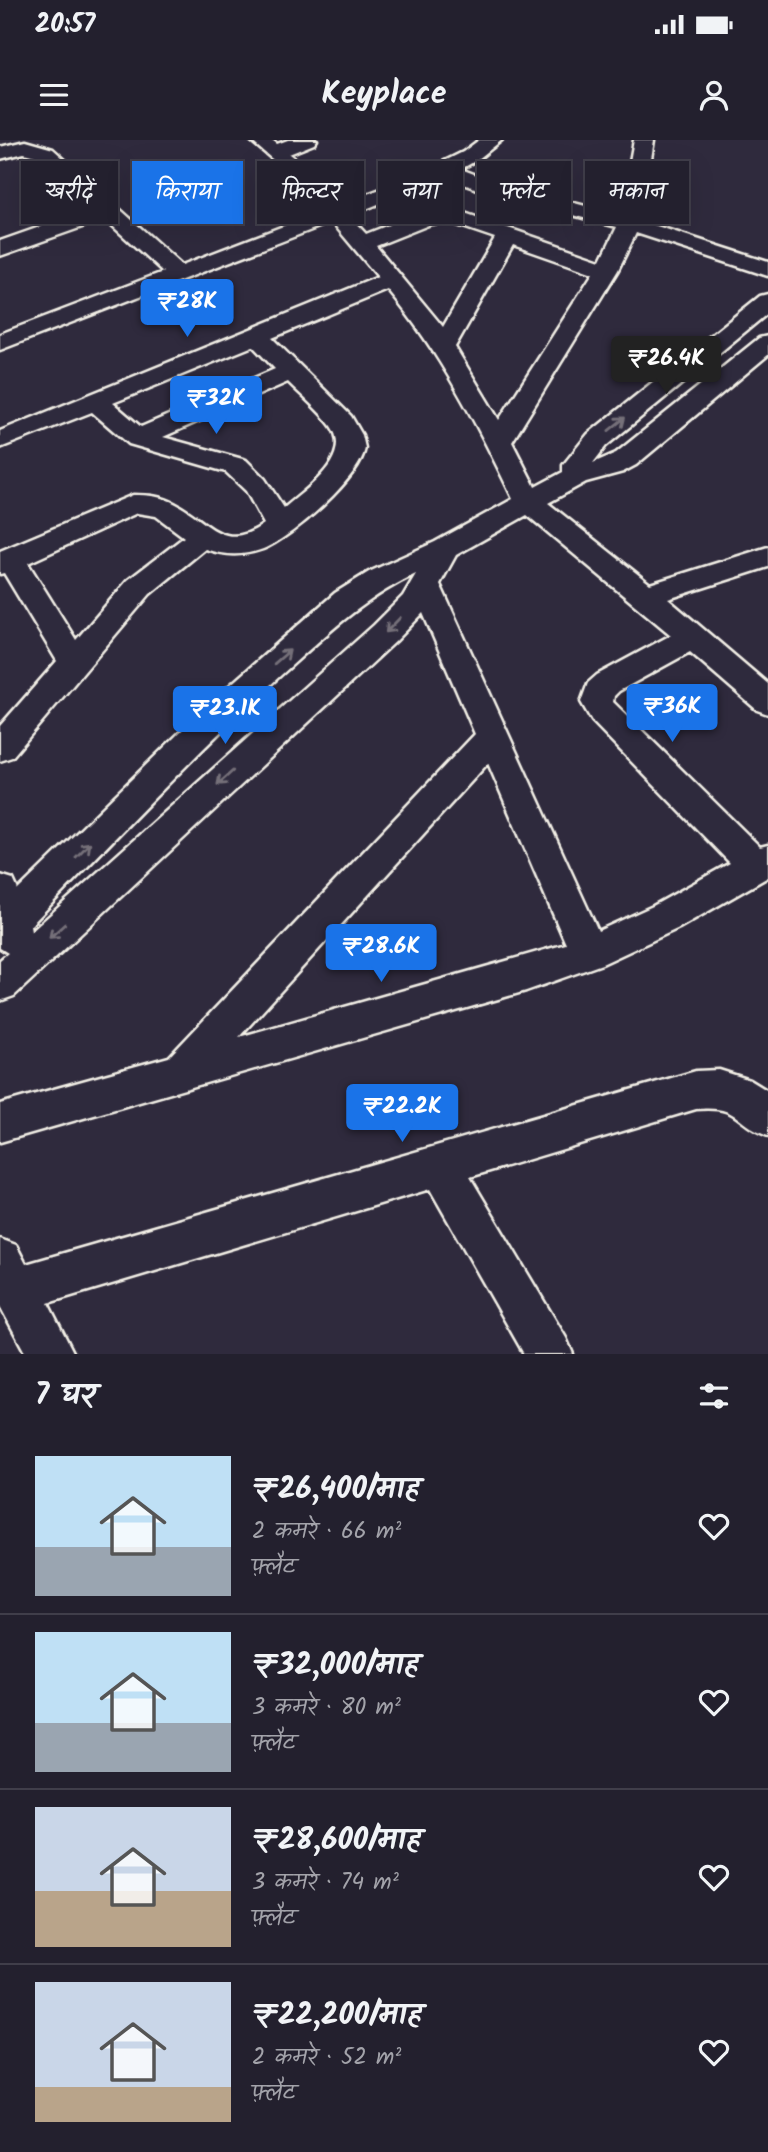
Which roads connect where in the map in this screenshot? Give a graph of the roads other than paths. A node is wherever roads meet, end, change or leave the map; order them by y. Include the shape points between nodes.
1 (307, 140) edge
2 (492, 140) edge
3 (644, 140) edge
4 (267, 146) edge
5 (0, 153) edge
6 (55, 161) edge
7 (285, 161) edge
8 (459, 161) edge
9 (640, 161) edge
10 (463, 177) edge
11 (585, 212) edge
12 (118, 217) edge
13 (55, 224) edge
14 (303, 224) edge
15 (346, 224) edge
16 (629, 224) joint
17 (508, 234) junction
18 (361, 244) junction
19 (0, 249) edge
20 (768, 269) edge
21 (607, 270) junction
22 (178, 273) junction
23 (392, 280) junction
24 (768, 301) edge
25 (5, 335) edge
26 (256, 335) junction
27 (718, 342) junction
28 (443, 347) junction
29 (762, 355) edge
30 (291, 371) junction
31 (95, 401) junction
32 (138, 438) junction
33 (0, 440) edge
34 (499, 443) junction
35 (576, 476) junction
36 (528, 502) junction
37 (279, 526) junction
38 (201, 538) junction
39 (445, 549) junction
40 (5, 561) edge
41 (765, 561) edge
42 (425, 584) junction
43 (645, 596) junction
44 (693, 637) junction
45 (74, 663) junction
46 (768, 702) edge
47 (493, 736) junction
48 (0, 748) edge
49 (762, 862) edge
50 (3, 915) edge
51 (589, 953) junction
52 (11, 973) edge
53 (180, 1072) junction
54 (768, 1117) edge
55 (0, 1123) edge
56 (440, 1166) junction
57 (8, 1275) edge
58 (51, 1354) edge
59 (550, 1354) edge

1 - 4 street
2 - 8 street
3 - 9 street
4 - 7 street
5 - 6 street via 25,147
10 - 11 street
12 - 22 street
13 - 19 street via 15,234
14 - 22 street
15 - 18 street
16 - 20 street
16 - 21 street
17 - 18 street via 438,215
17 - 21 street
17 - 28 street
18 - 23 street
21 - 34 street
22 - 25 street
23 - 26 street
23 - 28 street
24 - 27 street
26 - 30 street
26 - 31 street
27 - 29 street
35 -> 27 street via 577,465 597,440
28 - 34 street
29 - 35 street via 626,459
30 - 32 street
30 - 37 street via 342,422 351,437 351,454 343,468
31 - 32 street
31 - 33 street
32 - 37 street via 236,466 254,482
34 - 36 street
35 - 36 street
36 - 39 street
36 - 43 street
37 - 38 street via 252,543 235,546
38 - 40 street via 163,508 134,504
38 - 45 street via 139,587
39 - 42 street
50 -> 39 street via 346,600 379,579
40 - 45 street
41 - 43 street
42 - 47 street
42 -> 52 street via 385,633
43 - 44 street
44 - 46 street
44 - 49 street via 608,682 599,691 597,702 603,713
45 - 48 street
47 - 51 street
47 - 53 street
49 - 51 street via 666,917
50 - 52 street
51 - 53 street
53 - 55 street
54 - 56 street via 741,1094 720,1087 696,1090
56 - 57 street
56 - 59 street
57 - 58 street

